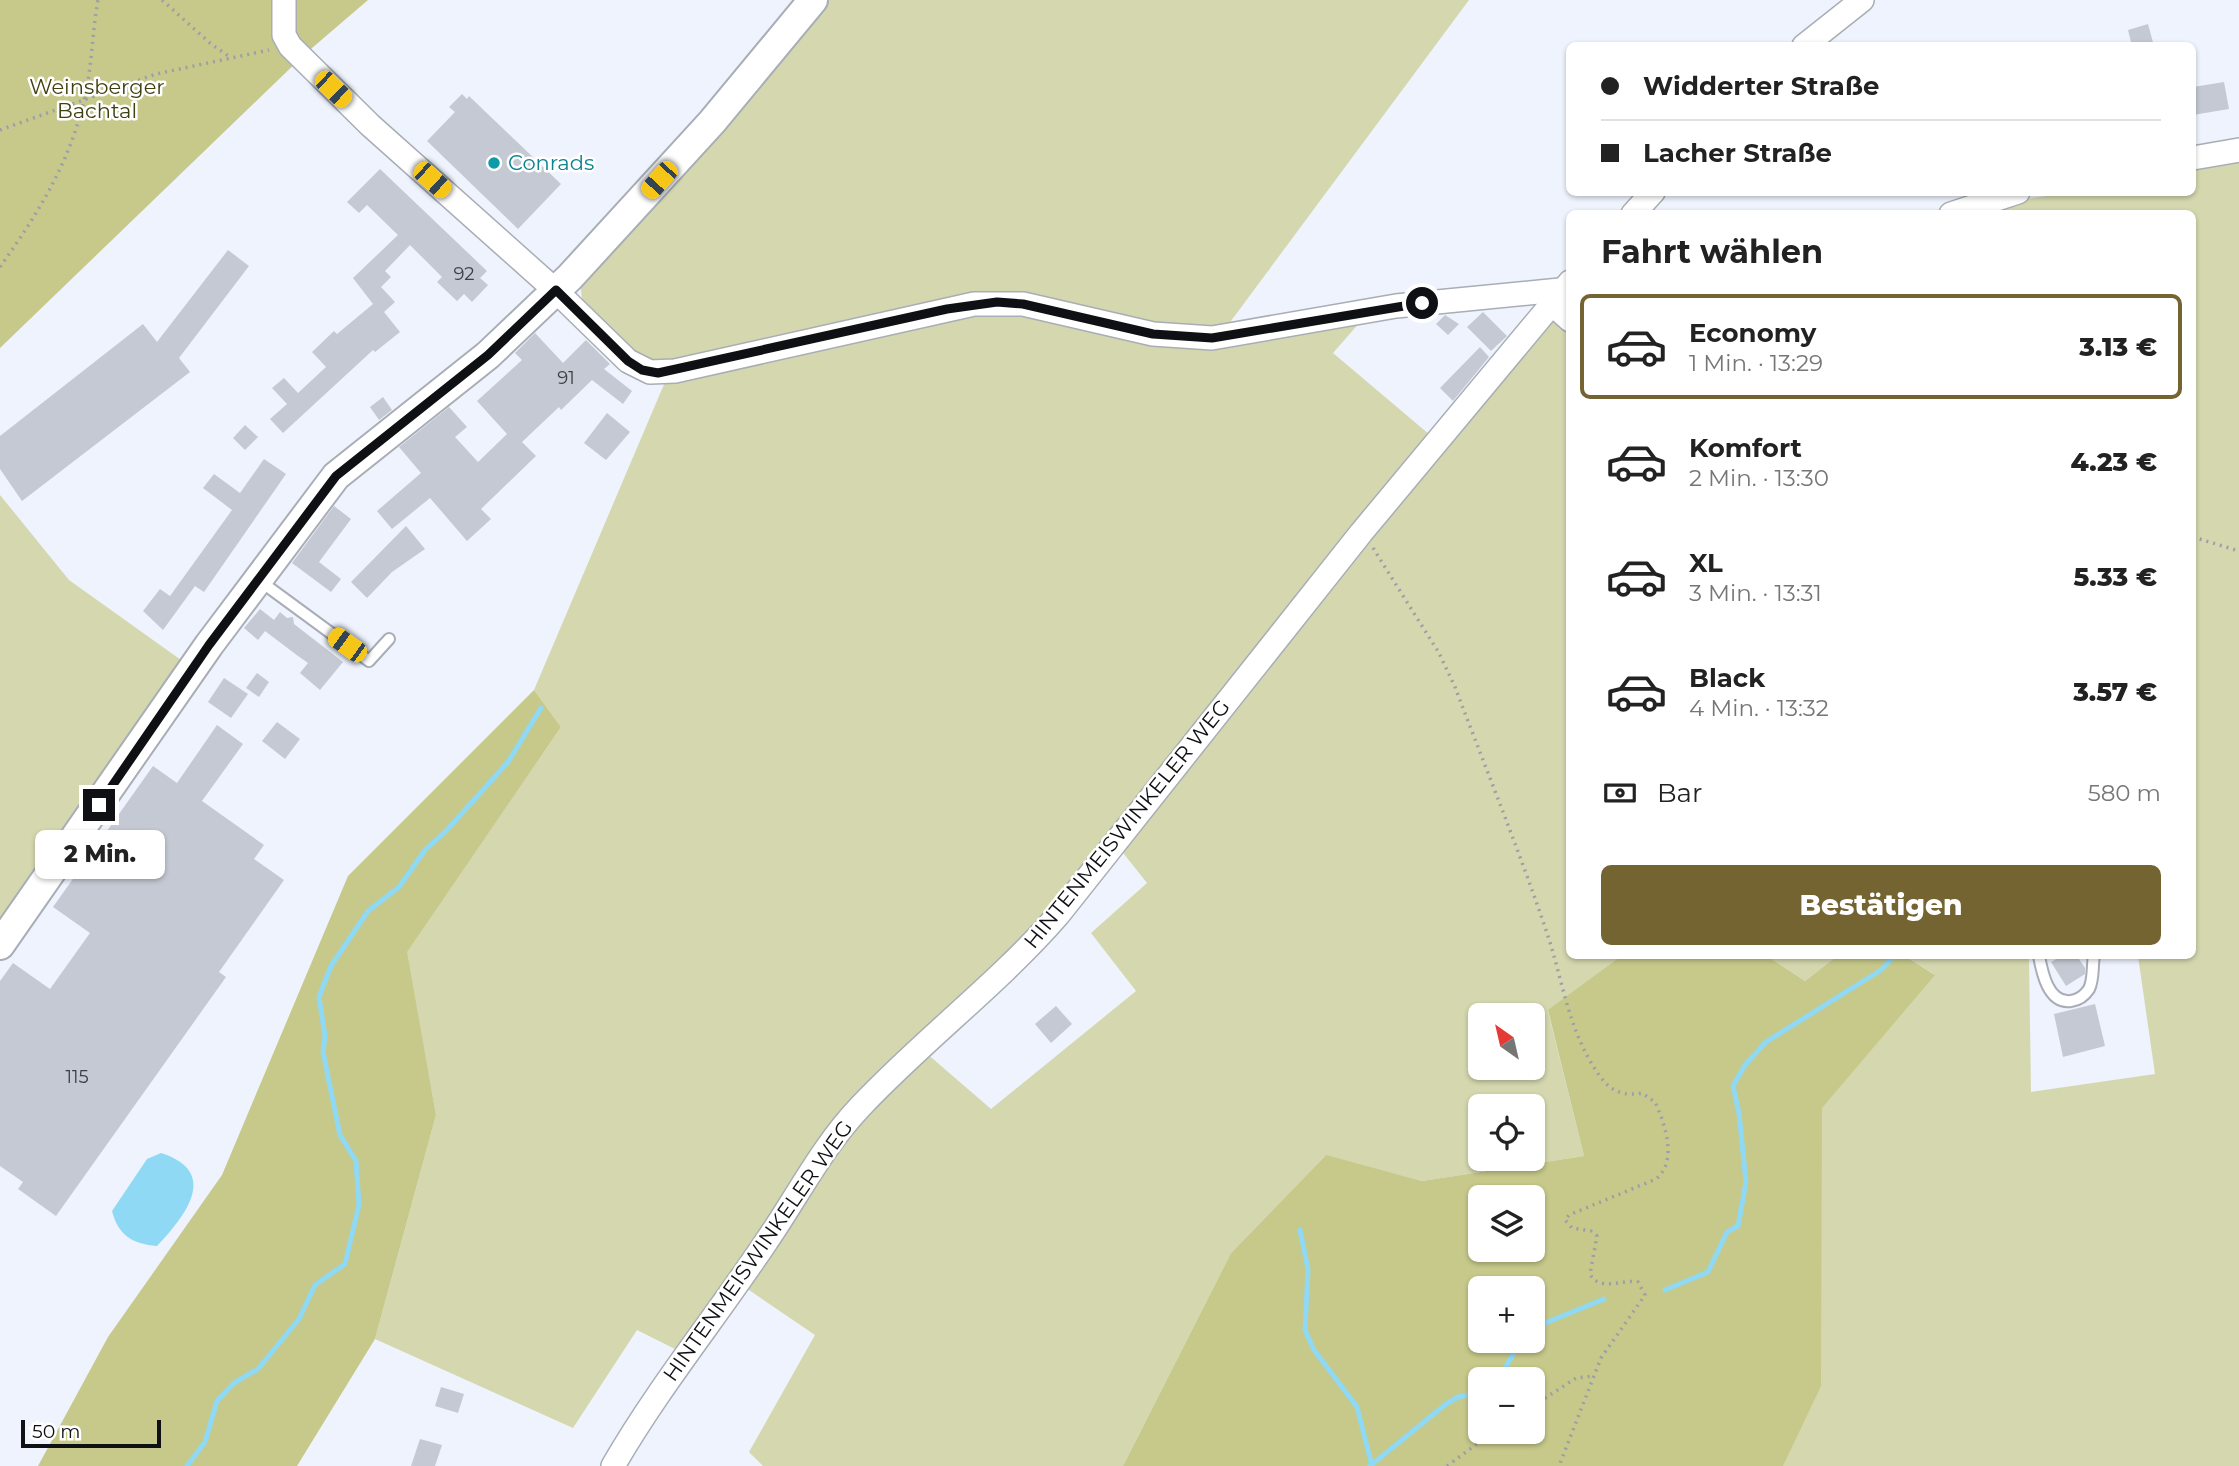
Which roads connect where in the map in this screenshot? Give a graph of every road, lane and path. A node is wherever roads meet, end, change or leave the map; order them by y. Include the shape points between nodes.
1 (98, 0) edge
2 (162, 0) edge
3 (284, 0) edge
4 (813, 0) edge
5 (1862, 0) edge
6 (284, 34) junction
7 (1809, 42) edge
8 (232, 58) junction
9 (84, 100) junction
10 (0, 130) edge
11 (2239, 150) edge
12 (2196, 157) edge
13 (1649, 196) edge
14 (2006, 196) edge
15 (1637, 210) edge
16 (1963, 210) edge
17 (0, 267) edge
18 (556, 290) junction
19 (1563, 291) edge
20 (1361, 533) junction
21 (2196, 538) edge
22 (2239, 551) edge
23 (257, 580) junction
24 (389, 639) dead end
25 (0, 946) edge
26 (2040, 959) edge
27 (2094, 959) edge
28 (1593, 1376) junction
29 (1545, 1398) edge
30 (1477, 1444) edge
31 (613, 1466) edge
32 (1447, 1466) edge
33 (1559, 1466) edge

1 - 9 path
2 - 8 path
3 - 6 street
4 - 18 street via 712,122
5 - 7 street
6 - 8 path via 265,53
6 - 18 street via 297,54 370,125
8 - 9 path via 156,74
9 - 10 path
9 - 17 path via 52,191
11 - 12 street
13 - 15 street
14 - 16 street
18 - 19 street via 628,361 658,373 997,302 1153,334 1212,338 1396,306
18 - 23 street via 488,355 345,466
19 - 20 street, HINTENMEISWINKELER WEG
20 - 28 path via 1439,653 1455,687 1547,933 1578,1038 1614,1090 1626,1096 1646,1094 1659,1111 1669,1159 1663,1173 1565,1220 1572,1228 1597,1236 1590,1274 1596,1282 1634,1280 1642,1284 1644,1292 1640,1307 1608,1345
20 - 31 street, HINTENMEISWINKELER WEG via 1046,929 846,1122
21 - 22 path
23 - 24 lane via 369,661
23 - 25 street
26 - 27 lane via 2047,985 2057,998 2066,1001 2078,999 2090,987
28 - 29 path via 1576,1378
28 - 33 path
30 - 32 path

